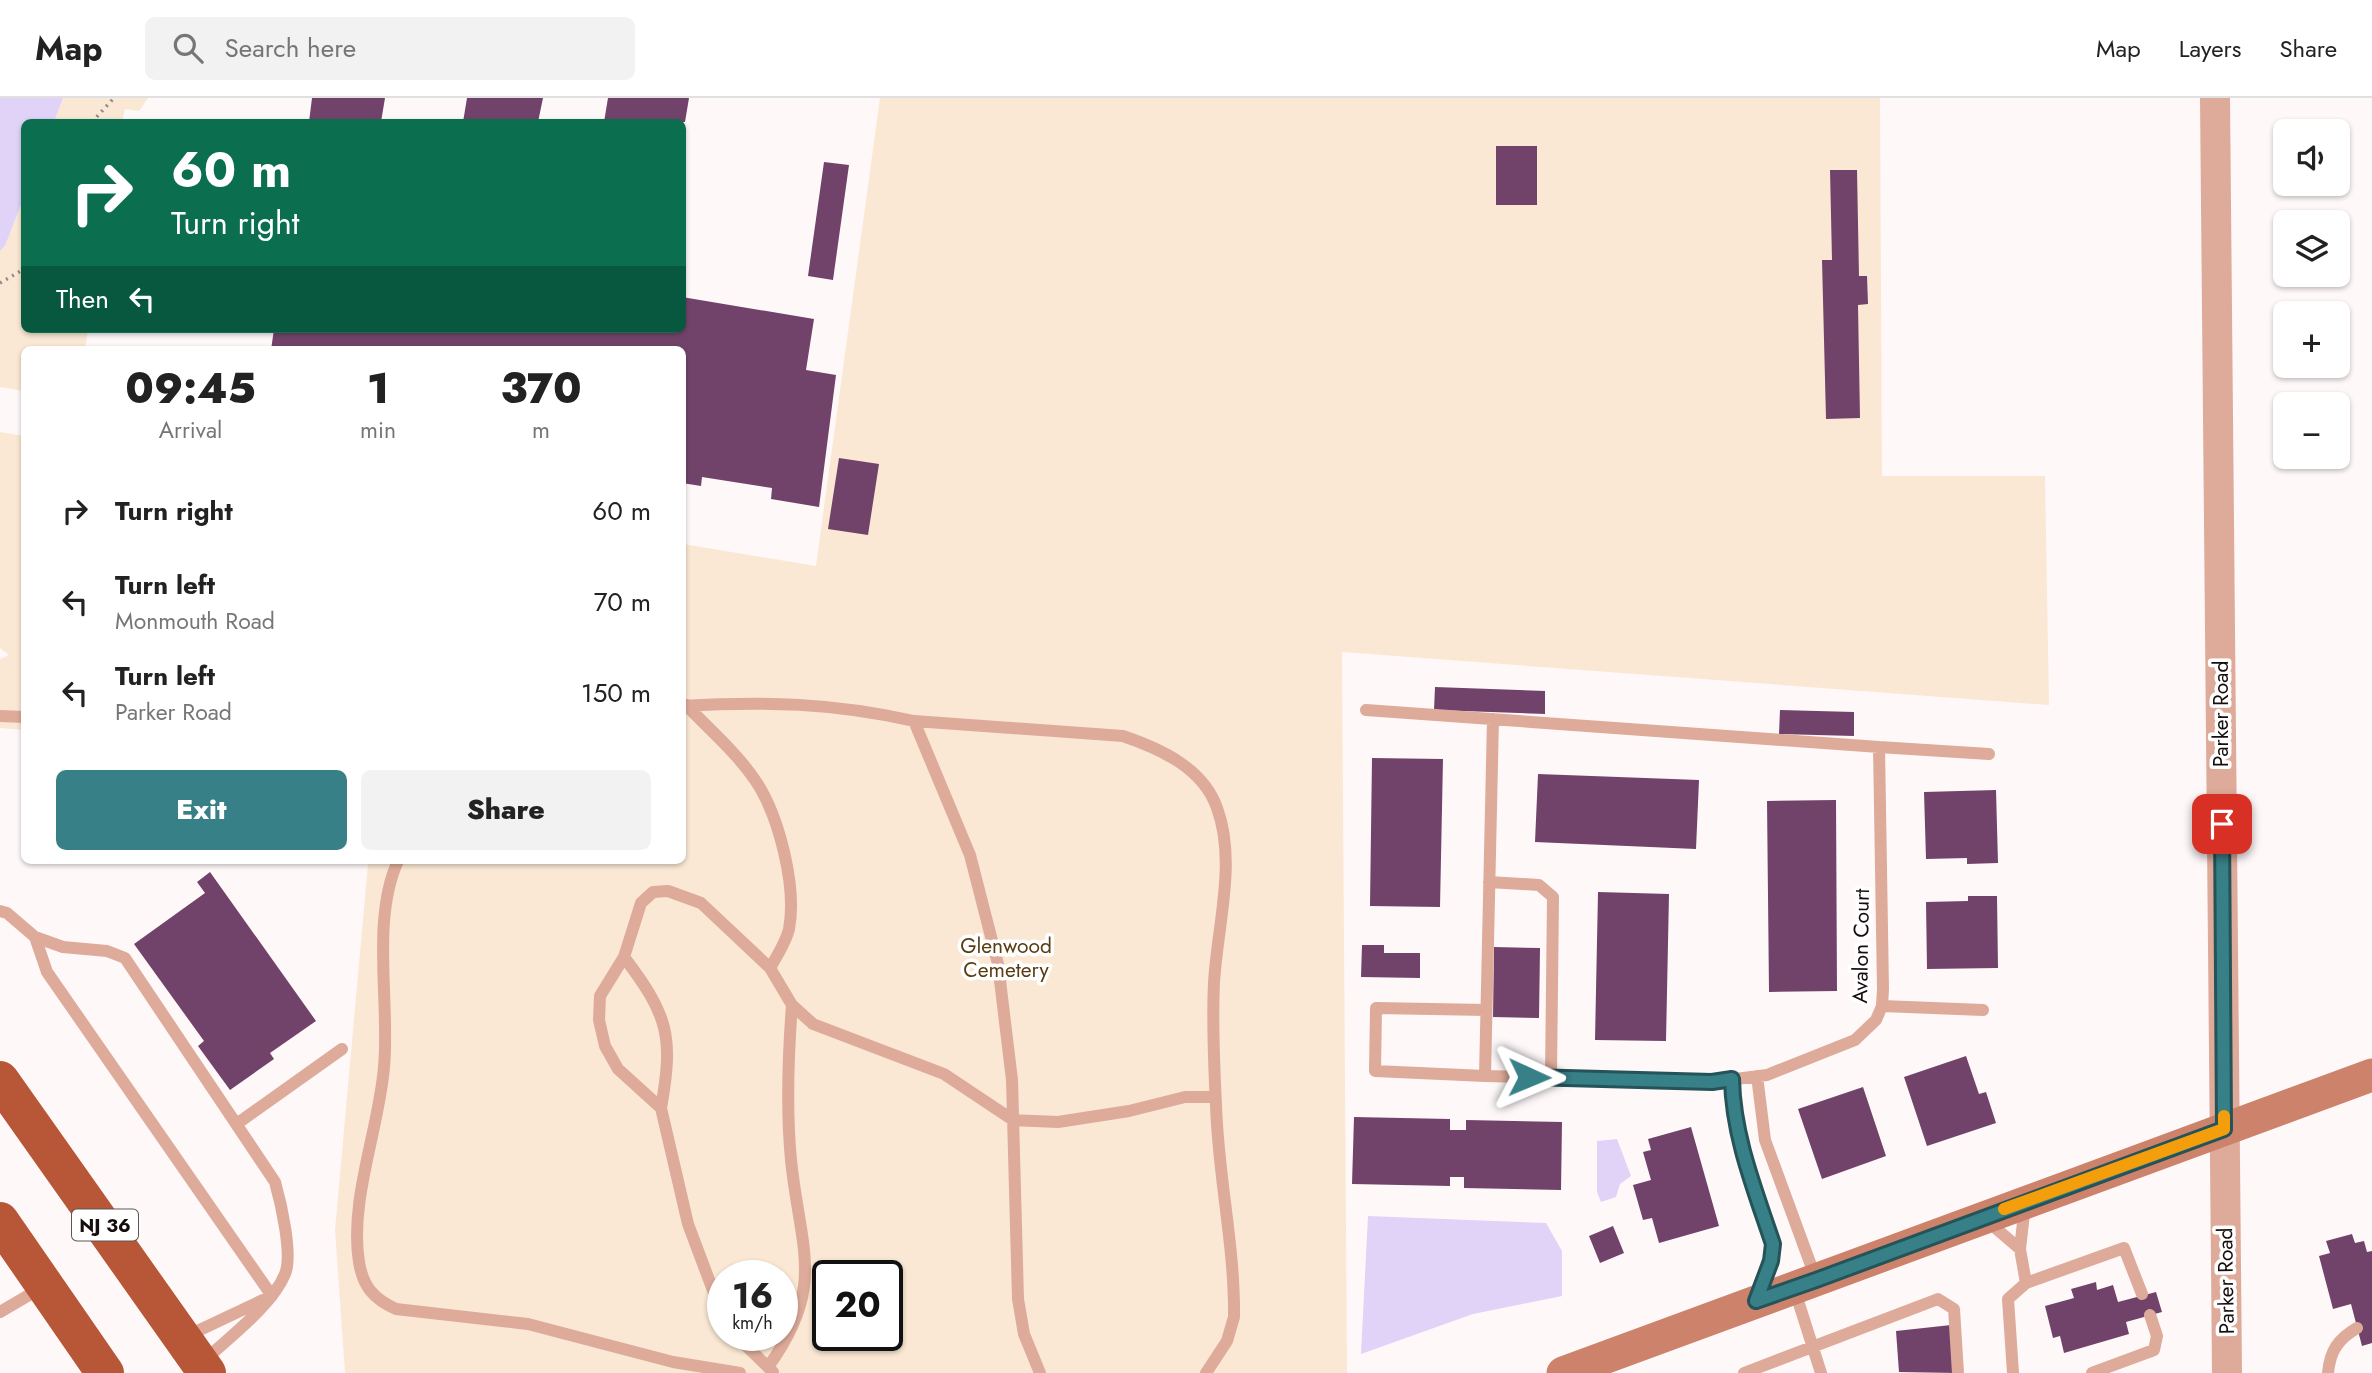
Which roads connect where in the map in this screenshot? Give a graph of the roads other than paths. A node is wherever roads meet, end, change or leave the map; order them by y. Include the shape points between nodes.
1 (2215, 98) edge
2 (686, 706) edge
3 (686, 708) edge
4 (1366, 710) dead end
5 (0, 716) edge
6 (21, 717) edge
7 (1493, 719) junction
8 (914, 721) junction
9 (1879, 747) junction
10 (1989, 754) dead end
11 (397, 864) edge
12 (1489, 882) junction
13 (0, 911) edge
14 (36, 937) junction
15 (624, 957) junction
16 (770, 968) junction
17 (792, 1005) junction
18 (1882, 1006) junction
19 (1486, 1010) junction
20 (1983, 1010) dead end
21 (342, 1049) dead end
22 (2372, 1075) edge
23 (1485, 1076) junction
24 (1757, 1076) junction
25 (1551, 1077) junction
26 (1732, 1079) junction
27 (0, 1080) edge
28 (1215, 1097) junction
29 (662, 1108) junction
30 (1013, 1120) junction
31 (238, 1123) junction
32 (2224, 1129) junction
33 (2025, 1201) junction
34 (1982, 1217) junction
35 (0, 1221) edge
36 (2020, 1249) junction
37 (707, 1274) edge
38 (2026, 1283) junction
39 (1805, 1284) junction
40 (45, 1286) junction
41 (2142, 1294) dead end
42 (272, 1296) junction
43 (1756, 1301) junction
44 (1, 1312) edge
45 (2150, 1315) dead end
46 (2357, 1328) dead end
47 (1813, 1346) junction
48 (751, 1351) edge
49 (197, 1358) edge
50 (96, 1367) edge
51 (771, 1370) edge
52 (740, 1373) edge
53 (1040, 1373) edge
54 (1206, 1373) edge
55 (1564, 1373) edge
56 (1744, 1373) edge
57 (1821, 1373) edge
58 (1958, 1373) edge
59 (2013, 1373) edge
60 (2092, 1373) edge
61 (2227, 1373) edge
62 (2328, 1373) edge

1 - 32 street, Parker Road
2 - 8 lane via 747,701 804,704
3 - 16 lane via 757,782 779,833 788,881 789,930
4 - 7 lane
5 - 6 lane
7 - 9 lane
7 - 12 lane
8 - 28 lane via 1123,736 1174,758 1208,790 1221,820 1224,885 1214,983
8 - 30 lane via 954,813 984,905 1008,1033
9 - 10 lane
9 - 18 lane, Avalon Court
11 - 52 lane via 385,918 384,1066 358,1230 358,1260 368,1290 396,1309 528,1324 673,1362
12 - 19 lane
12 - 25 lane via 1539,885 1553,897
13 - 14 lane
14 - 31 lane via 62,947 107,951 125,958
14 - 42 lane via 47,972
15 - 16 lane via 641,903 653,892 668,891 701,902
15 - 29 lane via 651,992 666,1031 668,1069
15 - 29 lane via 600,996 602,1033 627,1080
16 - 17 lane
17 - 30 lane via 830,1032 944,1074
17 - 51 lane via 787,1111 807,1267 805,1295 795,1324
18 - 20 lane
18 - 24 lane, Avalon Court via 1876,1020 1855,1040
19 - 23 lane
19 - 23 lane, Avalon Court via 1376,1008 1375,1033 1375,1071
21 - 31 lane
22 - 32 main road
23 - 25 lane, Avalon Court
24 - 26 lane, Avalon Court
24 - 39 lane via 1765,1140
25 - 26 lane, Avalon Court
26 - 43 lane via 1738,1137 1773,1244
27 - 49 highway, NJ 36
28 - 30 lane via 1185,1097 1058,1122
28 - 54 lane via 1234,1317 1227,1341
29 - 37 lane via 688,1224
30 - 53 lane via 1018,1298 1024,1334
31 - 42 lane via 275,1182 285,1221 287,1272
32 - 33 main road
32 - 61 street, Parker Road
33 - 34 main road
33 - 36 lane
34 - 36 lane
34 - 39 main road
35 - 40 highway
36 - 38 lane
38 - 41 lane via 2124,1248
38 - 59 lane via 2008,1299
39 - 43 main road
39 - 47 lane
40 - 44 lane
40 - 50 highway
42 - 49 lane
42 - 49 lane
43 - 55 main road
45 - 60 lane via 2157,1336 2154,1350
46 - 62 lane via 2342,1337 2331,1353
47 - 56 lane
47 - 57 lane
47 - 58 lane via 1938,1299 1954,1309
48 - 51 lane

